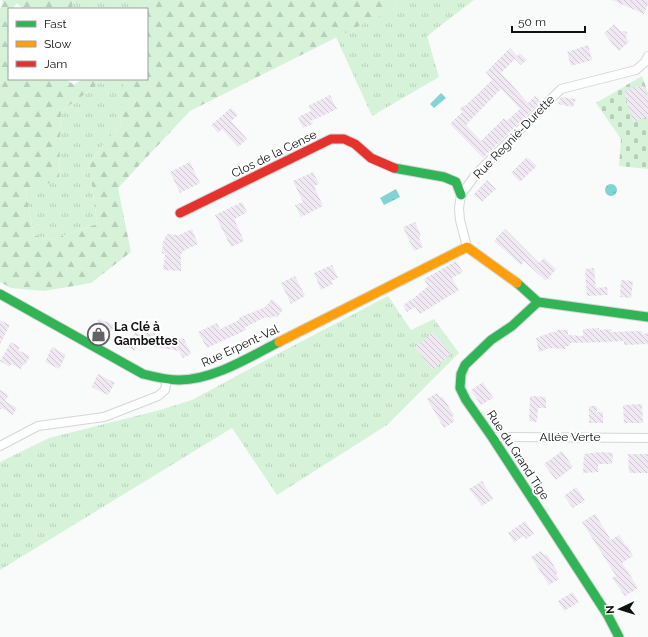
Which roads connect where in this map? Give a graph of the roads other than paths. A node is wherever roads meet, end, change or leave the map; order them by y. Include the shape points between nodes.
1 (647, 59) edge
2 (648, 71) edge
3 (461, 195) junction
4 (180, 213) dead end
5 (467, 247) junction
6 (0, 294) edge
7 (538, 302) junction
8 (648, 317) edge
9 (167, 379) junction
10 (492, 437) junction
11 (648, 438) edge
12 (0, 446) edge
13 (619, 637) edge

1 - 2 street, Rue Regnié-Durette
1 - 3 street, Rue Regnié-Durette via 636,70 561,89 476,174
3 - 4 street, Clos de la Cense via 456,182 444,177 391,167 371,158 355,144 344,139 331,139
3 - 5 street via 460,220
5 - 7 street
5 - 9 street, Rue Erpent-Val via 239,362 207,376 185,380
6 - 9 street, Rue Erpent-Val via 143,374
7 - 8 street
7 - 10 street, Rue du Grand Tige via 476,354 465,365 461,374 460,388
9 - 12 street via 165,390 158,396 104,417 38,426
10 - 11 street, Allée Verte
10 - 13 street, Rue du Grand Tige via 607,614

